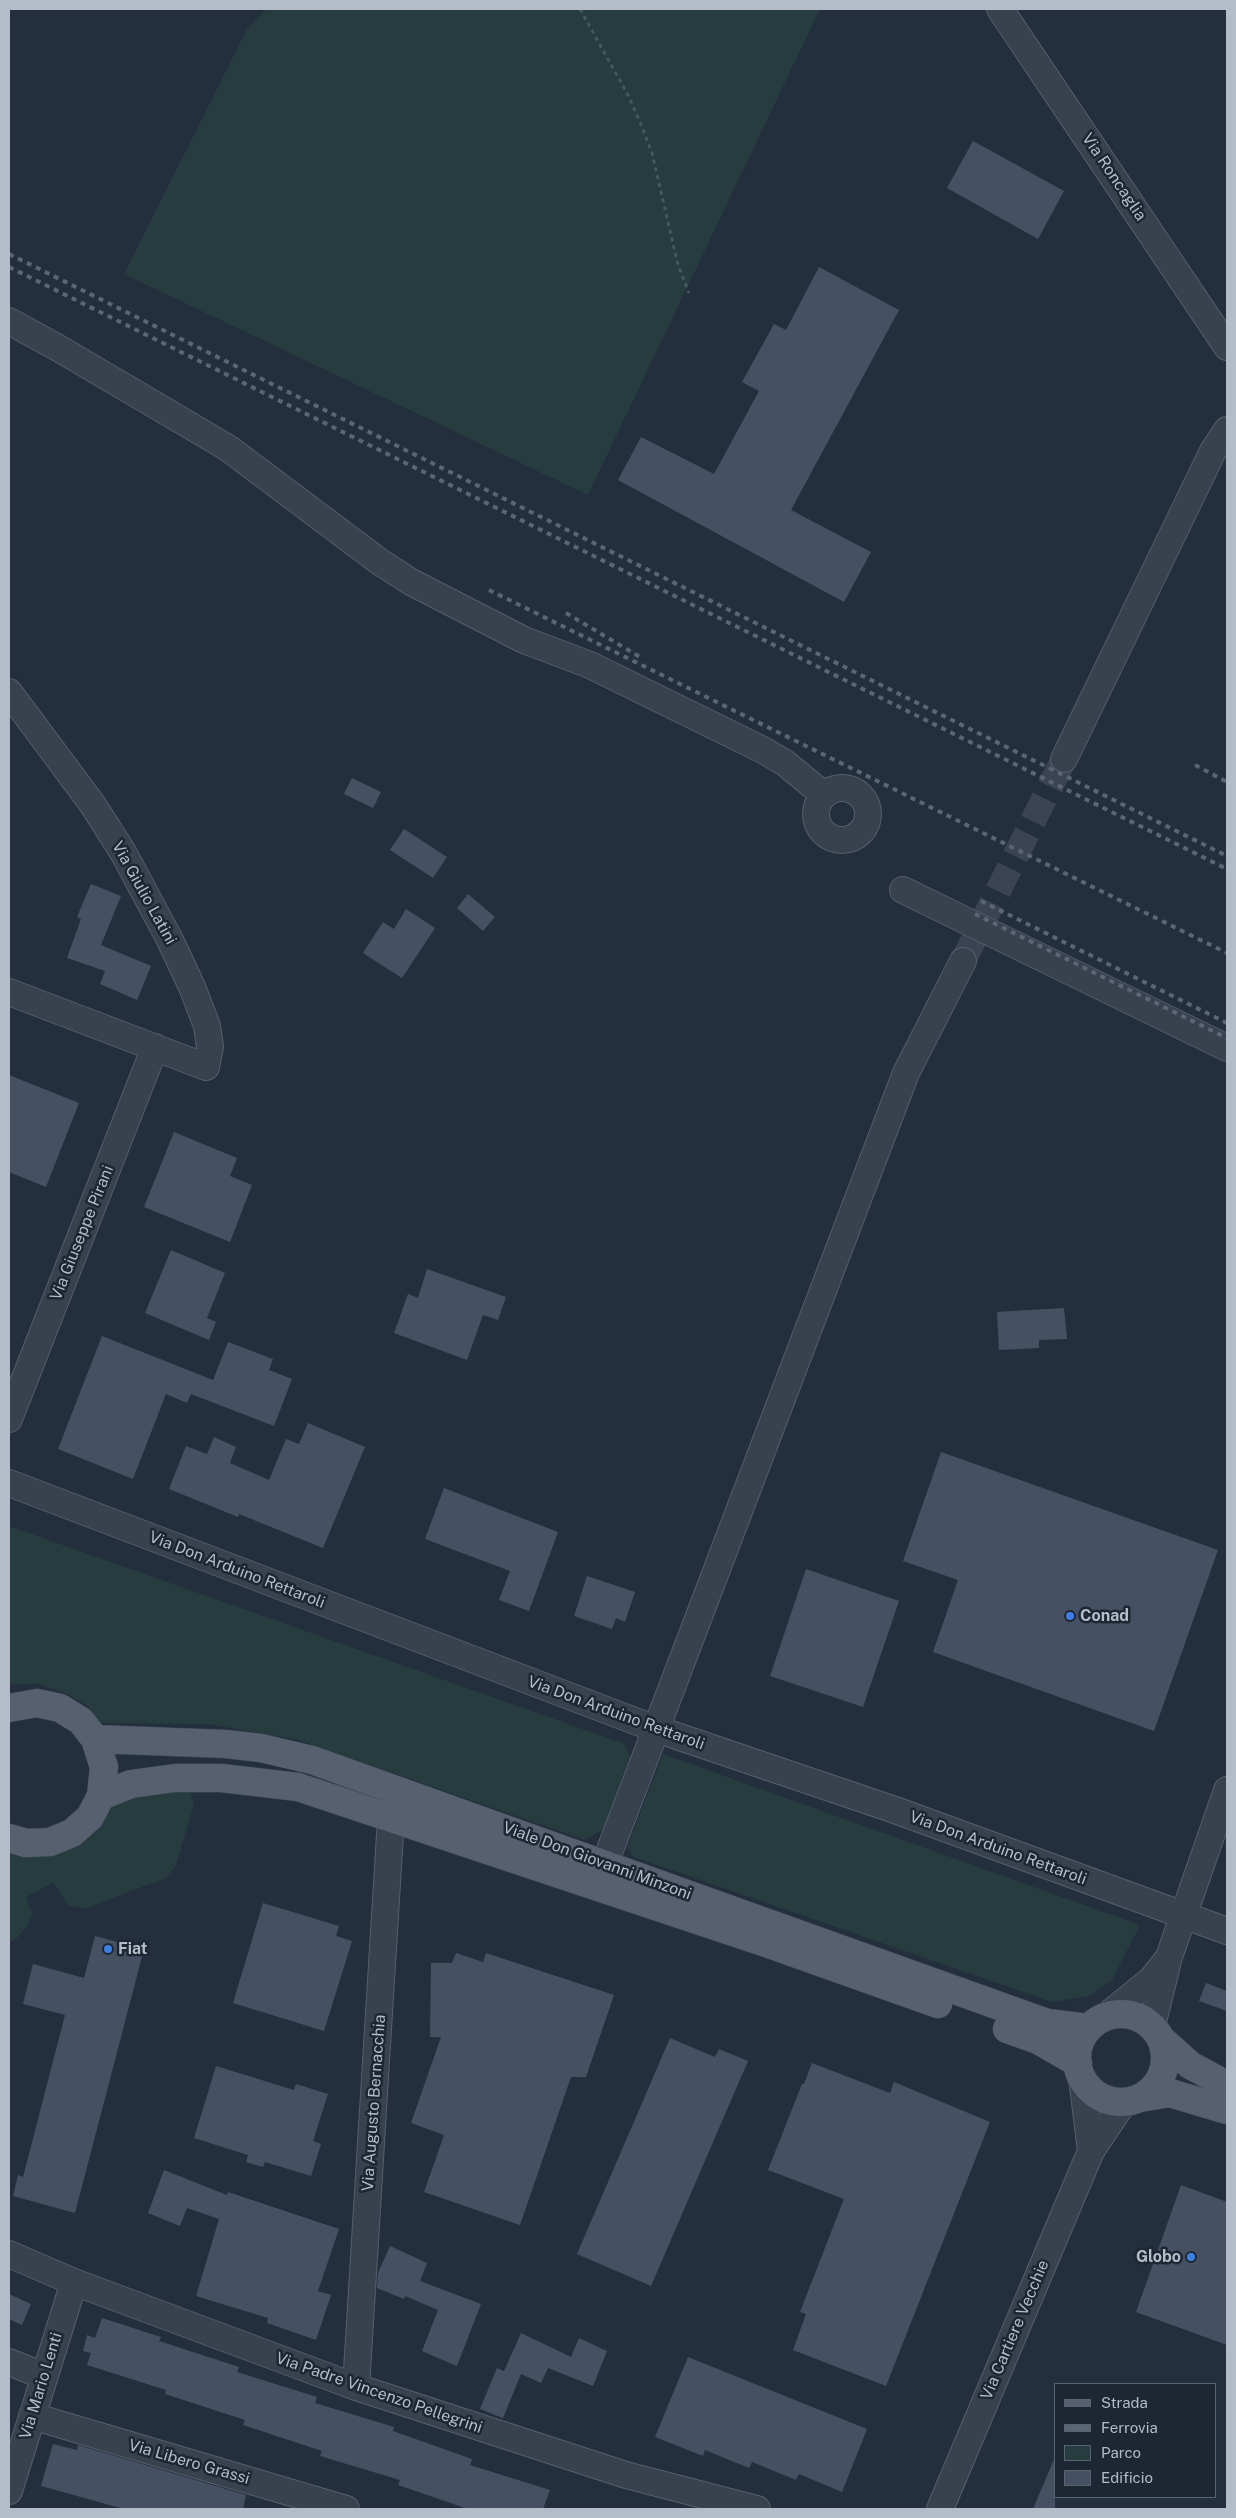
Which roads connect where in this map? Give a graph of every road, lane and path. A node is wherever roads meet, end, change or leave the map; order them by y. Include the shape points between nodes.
1 (580, 9) edge
2 (1000, 9) edge
3 (689, 293) dead end
4 (9, 321) edge
5 (1227, 347) edge
6 (1227, 430) edge
7 (9, 692) edge
8 (1064, 759) tunnel mouth
9 (824, 795) dead end
10 (904, 890) dead end
11 (963, 961) tunnel mouth
12 (9, 992) edge
13 (155, 1047) junction
14 (1227, 1048) edge
15 (9, 1419) edge
16 (9, 1483) edge
17 (10, 1705) edge
18 (656, 1729) junction
19 (95, 1739) junction
20 (1227, 1790) edge
21 (101, 1796) junction
22 (392, 1818) junction
23 (9, 1838) edge
24 (605, 1864) junction
25 (1183, 1915) junction
26 (1227, 1931) edge
27 (1169, 1957) junction
28 (1096, 2023) junction
29 (1156, 2032) junction
30 (1080, 2070) junction
31 (1227, 2085) edge
32 (1132, 2100) junction
33 (1227, 2110) edge
34 (1091, 2151) junction
35 (9, 2254) edge
36 (74, 2282) junction
37 (9, 2362) edge
38 (44, 2376) junction
39 (356, 2387) junction
40 (32, 2416) junction
41 (9, 2491) edge
42 (273, 2498) edge
43 (346, 2509) edge
44 (757, 2509) edge
45 (940, 2509) edge

1 - 3 path via 628,95 652,153 678,265
2 - 5 street, Via Roncaglia
4 - 9 street via 228,448 411,582 524,640 590,665 763,750 785,763
6 - 8 street via 1213,451
7 - 13 street, Via Giulio Latini via 93,805 124,854 192,987 207,1026 210,1048 206,1067
10 - 14 street
11 - 18 street via 906,1074
12 - 13 street
13 - 15 street, Via Giuseppe Pirani
16 - 18 street, Via Don Arduino Rettaroli
17 - 19 main road via 37,1703 60,1708 81,1721
18 - 24 street
18 - 25 street, Via Don Arduino Rettaroli via 895,1810
19 - 21 main road via 104,1767
19 - 24 main road, Viale Don Giovanni Minzoni via 226,1744 312,1760
20 - 25 street
21 - 22 main road, Viale Don Giovanni Minzoni via 131,1784 174,1778 221,1778 298,1787
21 - 23 main road via 90,1817 72,1833 50,1842 26,1843
22 - 30 main road, Viale Don Giovanni Minzoni via 1038,2040
22 - 39 street, Via Augusto Bernacchia
24 - 28 main road, Viale Don Giovanni Minzoni via 1047,2023
25 - 26 street, Via Don Arduino Rettaroli
25 - 27 street
27 - 28 street via 1152,1979
27 - 29 street
28 - 29 main road, Viale Don Giovanni Minzoni via 1116,2014 1129,2015
28 - 30 main road via 1080,2044
29 - 31 main road, Viale Don Giovanni Minzoni via 1190,2065
29 - 32 main road via 1165,2052 1165,2066 1151,2091
30 - 32 main road, Viale Don Giovanni Minzoni via 1089,2088 1100,2096 1111,2101
30 - 34 street, Via Cartiere Vecchie
32 - 33 main road, Viale Don Giovanni Minzoni via 1170,2093
32 - 34 street, Via Cartiere Vecchie
34 - 45 street, Via Cartiere Vecchie
35 - 36 street, Via Padre Vincenzo Pellegrini
36 - 38 street, Via Mario Lenti
36 - 39 street, Via Padre Vincenzo Pellegrini
37 - 38 street
38 - 40 street, Via Mario Lenti
39 - 44 street, Via Padre Vincenzo Pellegrini via 626,2475
40 - 41 street, Via Mario Lenti
40 - 42 street, Via Libero Grassi
42 - 43 street, Via Libero Grassi

